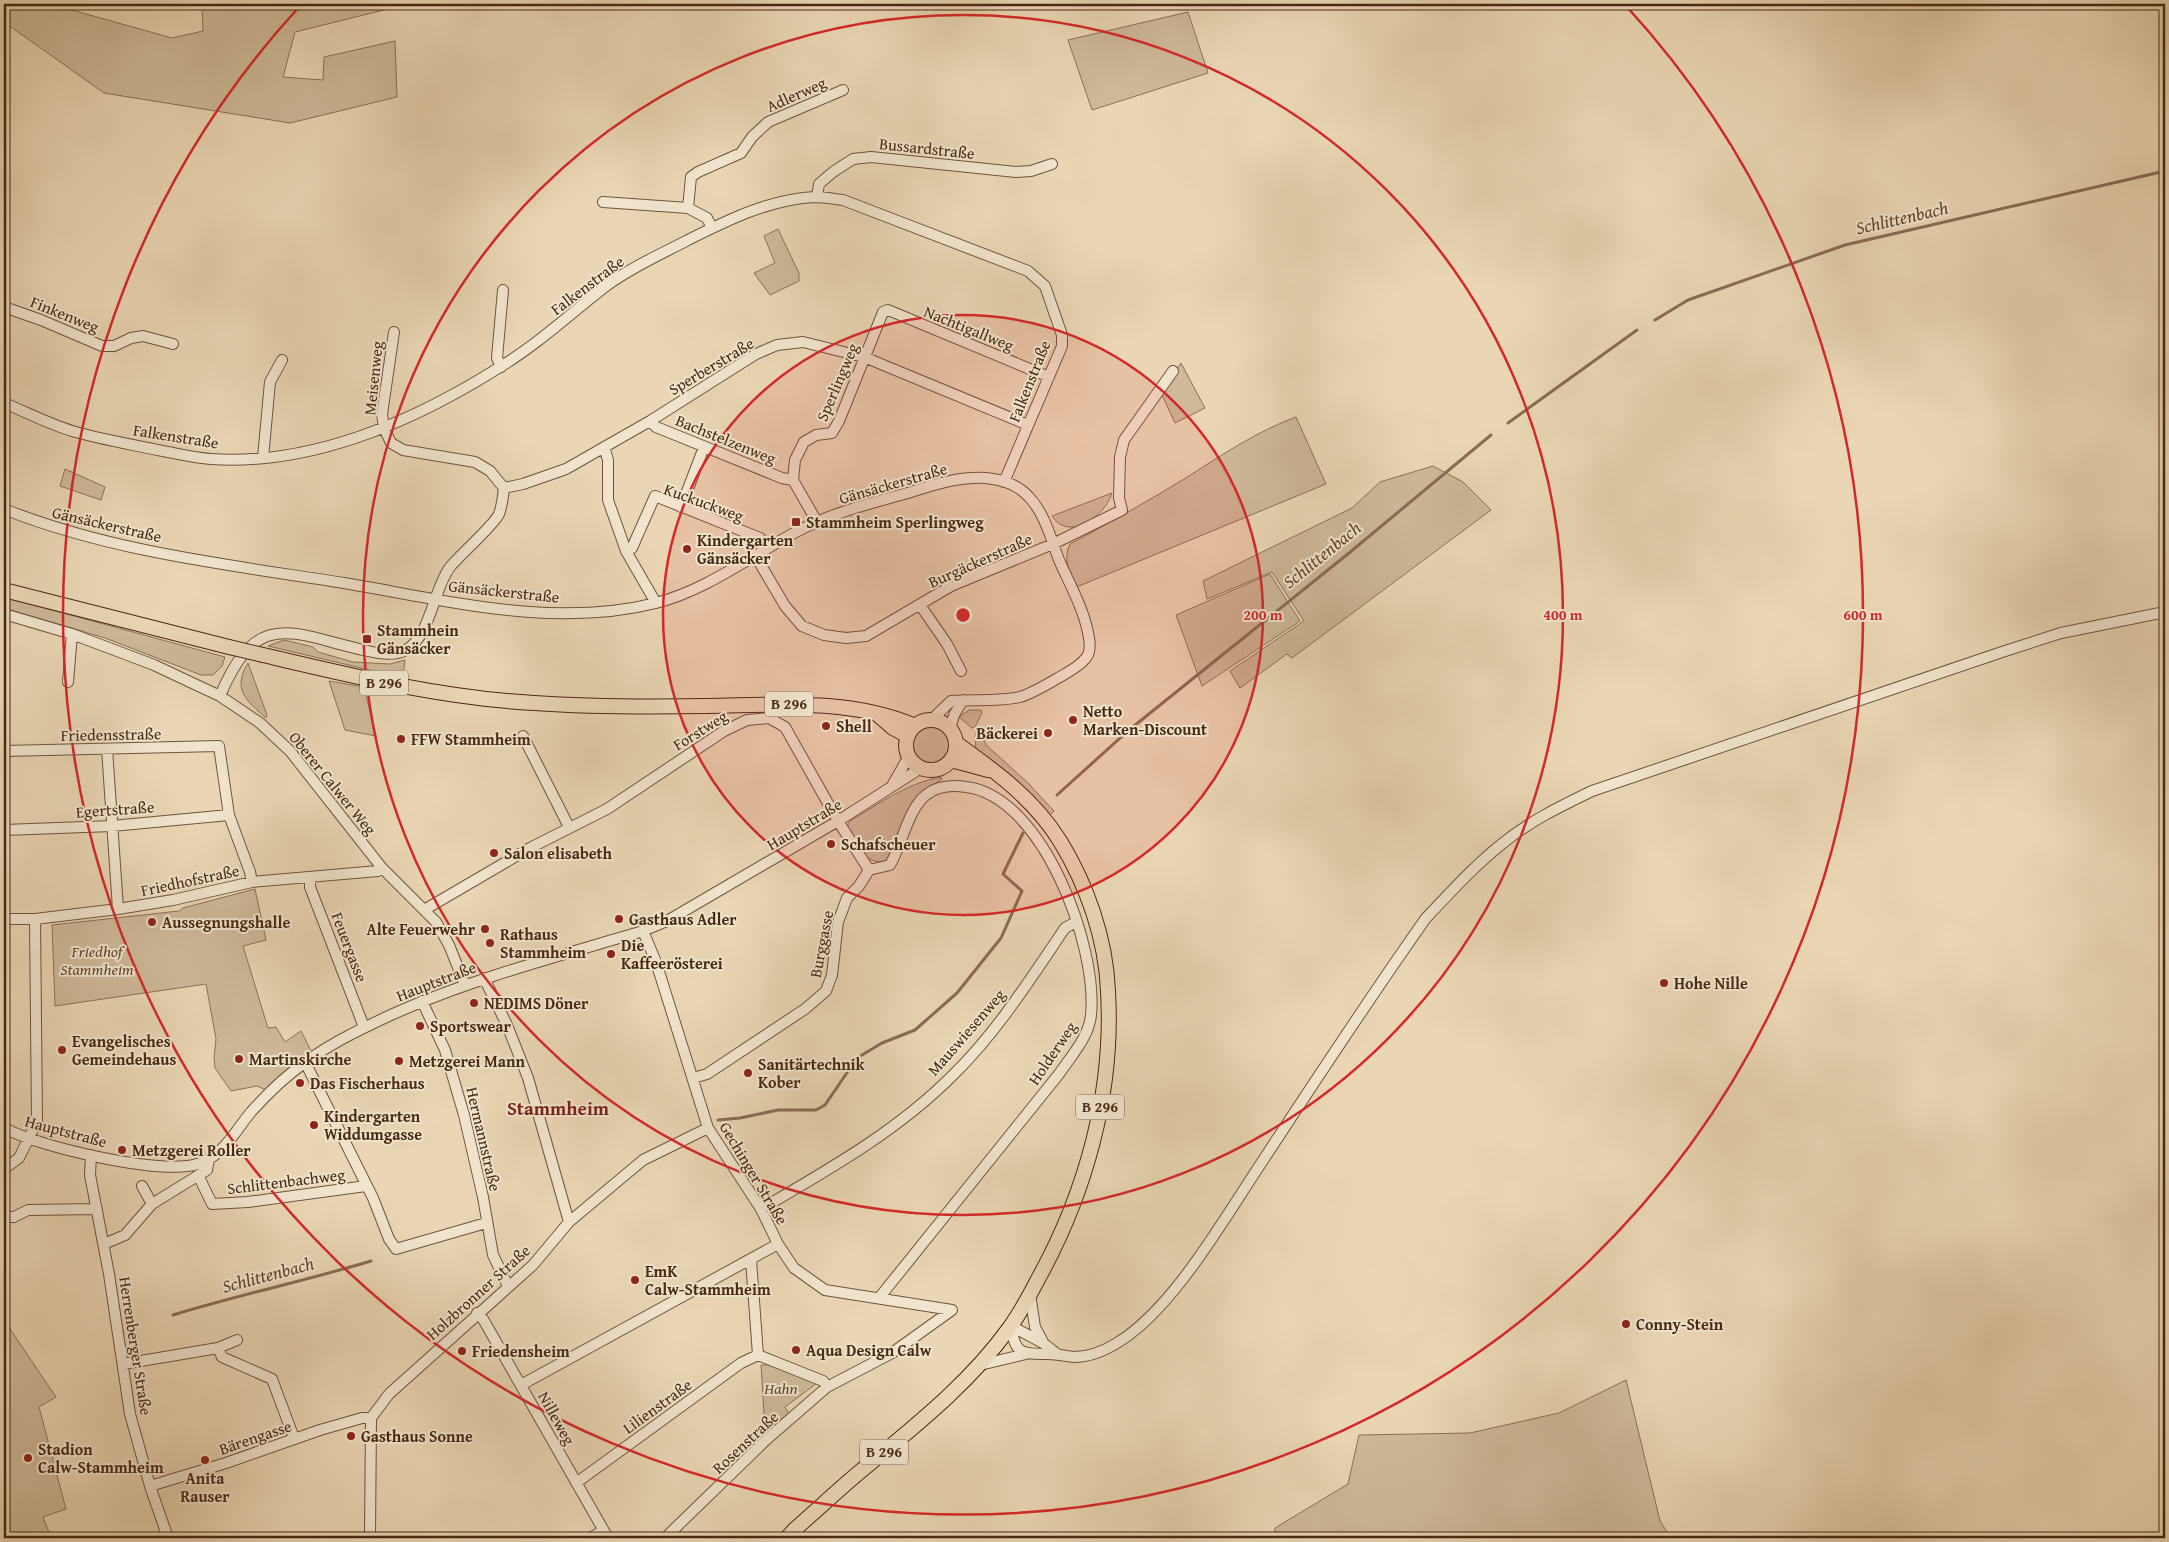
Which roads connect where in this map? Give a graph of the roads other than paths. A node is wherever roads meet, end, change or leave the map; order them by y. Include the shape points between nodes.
1 (843, 90) dead end
2 (1052, 164) dead end
3 (817, 197) junction
4 (604, 202) dead end
5 (688, 208) junction
6 (712, 228) junction
7 (504, 290) dead end
8 (4, 307) edge
9 (880, 316) joint
10 (394, 332) dead end
11 (172, 344) dead end
12 (864, 357) junction
13 (282, 360) dead end
14 (501, 367) junction
15 (1173, 371) dead end
16 (1049, 377) junction
17 (4, 403) edge
18 (650, 421) junction
19 (1028, 425) junction
20 (384, 428) junction
21 (604, 447) junction
22 (704, 447) junction
23 (263, 458) junction
24 (792, 480) junction
25 (1004, 482) junction
26 (504, 488) junction
27 (681, 507) junction
28 (4, 510) edge
29 (817, 522) junction
30 (1053, 544) junction
31 (767, 549) junction
32 (626, 551) junction
33 (755, 555) junction
34 (4, 590) edge
35 (436, 598) junction
36 (656, 603) junction
37 (920, 605) junction
38 (2165, 612) edge
39 (4, 614) edge
40 (72, 634) junction
41 (961, 671) dead end
42 (68, 682) dead end
43 (220, 696) junction
44 (963, 700) junction
45 (930, 720) junction
46 (950, 729) junction
47 (912, 731) junction
48 (523, 736) dead end
49 (956, 743) junction
50 (107, 749) junction
51 (4, 751) edge
52 (909, 756) junction
53 (951, 760) junction
54 (921, 768) junction
55 (999, 773) junction
56 (892, 786) junction
57 (229, 815) junction
58 (838, 821) junction
59 (112, 826) junction
60 (569, 827) junction
61 (4, 830) edge
62 (382, 868) junction
63 (869, 870) junction
64 (310, 877) junction
65 (252, 882) junction
66 (118, 909) junction
67 (424, 910) junction
68 (4, 919) edge
69 (35, 919) junction
70 (1076, 922) junction
71 (643, 931) junction
72 (484, 978) junction
73 (465, 985) junction
74 (422, 1002) junction
75 (364, 1027) junction
76 (305, 1062) junction
77 (693, 1078) junction
78 (4, 1128) edge
79 (708, 1128) junction
80 (29, 1140) junction
81 (91, 1155) junction
82 (209, 1159) junction
83 (4, 1169) edge
84 (198, 1175) junction
85 (142, 1186) dead end
86 (366, 1186) junction
87 (152, 1204) junction
88 (97, 1209) junction
89 (761, 1209) junction
90 (6, 1217) dead end
91 (569, 1222) junction
92 (486, 1223) junction
93 (104, 1244) junction
94 (778, 1244) junction
95 (751, 1260) junction
96 (508, 1286) junction
97 (1030, 1293) junction
98 (879, 1298) junction
99 (952, 1310) joint
100 (477, 1313) junction
101 (1011, 1326) junction
102 (237, 1340) dead end
103 (1043, 1343) junction
104 (218, 1348) junction
105 (1026, 1354) junction
106 (1056, 1354) junction
107 (758, 1355) junction
108 (123, 1364) junction
109 (980, 1365) junction
110 (521, 1386) junction
111 (827, 1388) junction
112 (371, 1418) junction
113 (294, 1438) junction
114 (576, 1483) junction
115 (150, 1486) junction
116 (606, 1535) edge
117 (168, 1538) edge
118 (370, 1538) edge
119 (590, 1538) edge
120 (664, 1538) edge
121 (788, 1538) edge

1 - 5 street, Adlerweg via 768,122 740,153 698,172 691,178
2 - 3 street, Bussardstraße via 1016,172 871,157 853,159 819,184
3 - 6 street, Falkenstraße via 786,200
3 - 16 street, Falkenstraße via 842,200 1028,271 1045,286 1062,335 1062,346
4 - 5 street
5 - 6 street via 707,218
6 - 14 street, Falkenstraße via 615,280
7 - 14 street via 497,358
8 - 11 street, Finkenweg via 102,346 114,346 143,336
9 - 12 street, Sperlingweg
9 - 16 street, Nachtigallweg via 888,310
10 - 20 street, Meisenweg via 382,414
12 - 18 street, Sperberstraße via 804,342 777,345 756,354
12 - 19 street, Sperberstraße
12 - 24 street, Sperlingweg via 832,433 816,434 804,442 795,460
13 - 23 street via 270,382
14 - 20 street, Falkenstraße
15 - 30 street, Burgäckerstraße via 1124,440 1120,457 1119,498 1122,510
16 - 19 street, Falkenstraße
17 - 23 street, Falkenstraße via 70,430 114,441 200,458
18 - 21 street, Sperberstraße
18 - 22 street, Bachstelzenweg via 656,427
19 - 25 street, Falkenstraße
20 - 23 street, Falkenstraße via 306,450
20 - 26 street via 391,443 403,450 474,462 490,471
21 - 26 street, Sperberstraße via 566,469
21 - 32 street via 608,460 608,500
22 - 24 street, Bachstelzenweg
22 - 27 street
24 - 29 street
25 - 29 street, Gänsäckerstraße via 969,477
25 - 30 street, Gänsäckerstraße via 1029,496
26 - 35 street via 498,516 457,558 445,574
27 - 31 street, Kuckuckweg via 760,538
27 - 32 street, Kuckuckweg via 655,496 632,548
28 - 35 street, Gänsäckerstraße via 46,526 134,548
29 - 31 street, Gänsäckerstraße
30 - 37 street, Burgäckerstraße via 951,586
30 - 44 street, Gänsäckerstraße via 1085,620 1090,640 1087,657 1069,672 1024,696
31 - 33 street, Gänsäckerstraße
32 - 36 street
33 - 36 street, Gänsäckerstraße via 688,593
33 - 37 street, Burgäckerstraße via 785,606 802,626 824,635 866,636
34 - 47 main road, B 296, bridge via 229,647 411,688 506,701 603,706 822,705 864,710 878,715 893,728
35 - 36 street, Gänsäckerstraße via 532,613 586,614
35 - 43 street via 416,641 405,651 394,654 363,650 298,633 268,634 238,659
37 - 41 street, Burgäckerstraße
38 - 106 street via 2061,633 2005,650 1592,791 1552,810 1504,842 1426,918 1223,1221 1164,1302 1132,1333 1102,1351 1074,1357
39 - 40 street, Oberer Calwer Weg
40 - 42 street
40 - 43 street, Oberer Calwer Weg via 154,665
43 - 62 street, Oberer Calwer Weg via 260,723 290,751
44 - 45 street, Gänsäckerstraße via 950,701
44 - 46 street
45 - 46 main road via 945,724
45 - 47 main road
46 - 49 main road
47 - 52 main road via 907,749
48 - 60 street
49 - 53 main road
49 - 55 main road, B 296
50 - 51 street, Friedensstraße
50 - 57 street, Friedensstraße via 219,746
50 - 59 street
52 - 54 main road
52 - 56 street, Hauptstraße
53 - 54 main road via 937,769
53 - 55 main road, B 296
54 - 56 street, Hauptstraße
55 - 97 main road, B 296 via 1030,802 1059,840 1078,874 1102,947 1108,990 1108,1042 1103,1092 1091,1154 1071,1212
56 - 58 street, Hauptstraße
57 - 59 street, Egertstraße
57 - 65 street
58 - 60 street, Forstweg via 785,727 769,718 747,720 724,731 607,809
58 - 63 street
58 - 71 street, Hauptstraße via 721,891
59 - 61 street, Egertstraße
59 - 66 street
60 - 67 street, Forstweg
62 - 64 street, Friedhofstraße
62 - 67 street, Oberer Calwer Weg
63 - 70 street, Holderweg via 890,865 915,807 926,794 939,788 976,788 1010,807 1046,852 1062,881
63 - 77 street, Burggasse via 847,898 838,922 832,975 826,991 707,1074
64 - 65 street, Friedhofstraße
64 - 75 street, Feuergasse via 310,886
65 - 66 street, Friedhofstraße
66 - 69 street, Friedhofstraße
67 - 73 street, Oberer Calwer Weg via 436,922 449,945
68 - 69 street, Friedhofstraße
69 - 80 street via 37,1121
70 - 89 street, Mauswiesenweg via 1065,928 1007,1012 954,1074 897,1124
70 - 98 street, Holderweg via 1092,990 1087,1032 1059,1074
71 - 72 street, Hauptstraße
71 - 77 street, Gechinger Straße
72 - 73 street, Hauptstraße
72 - 91 street via 528,1078
73 - 74 street, Hauptstraße
74 - 75 street, Hauptstraße
74 - 92 street, Hermannstraße via 445,1050 483,1197
75 - 76 street, Hauptstraße
76 - 82 street, Hauptstraße via 251,1112 222,1149
76 - 86 street
77 - 79 street, Gechinger Straße
78 - 80 street, Hauptstraße
79 - 89 street, Gechinger Straße
79 - 91 street, Holzbronner Straße via 643,1160
80 - 81 street, Hauptstraße
80 - 83 street via 19,1158
81 - 82 street, Hauptstraße via 169,1168
81 - 88 street, Herrenberger Straße via 90,1175
82 - 84 street, Hauptstraße via 207,1170
84 - 86 street, Schlittenbachweg via 212,1204
84 - 87 street, Hauptstraße
85 - 87 street
86 - 92 street via 396,1249
87 - 93 street, Hauptstraße via 125,1235
88 - 90 street via 28,1210
88 - 93 street, Herrenberger Straße
89 - 94 street, Gechinger Straße
91 - 96 street, Holzbronner Straße via 533,1265
92 - 96 street, Hermannstraße via 492,1255
93 - 108 street, Herrenberger Straße
94 - 95 street
94 - 98 street, Gechinger Straße via 794,1268 825,1290
95 - 107 street
95 - 110 street
96 - 100 street, Holzbronner Straße
97 - 101 main road, B 296
97 - 103 street via 1035,1327
98 - 99 street, Gechinger Straße
99 - 111 street, Rosenstraße via 892,1353
100 - 110 street, Nilleweg
100 - 112 street, Holzbronner Straße via 389,1394
101 - 103 street
101 - 105 street via 1013,1341
101 - 109 main road, B 296
102 - 104 street
103 - 106 street
104 - 108 street
104 - 113 street via 222,1357 272,1379
105 - 106 street
105 - 109 street
107 - 111 street via 823,1382
107 - 114 street, Lilienstraße via 740,1363
108 - 115 street, Herrenberger Straße via 130,1414
109 - 121 main road, B 296 via 924,1419
110 - 114 street, Nilleweg
111 - 120 street, Rosenstraße via 766,1440
112 - 113 street, Bärengasse
112 - 118 street
113 - 115 street, Bärengasse
114 - 116 street, Nilleweg
115 - 117 street, Herrenberger Straße
116 - 119 street

